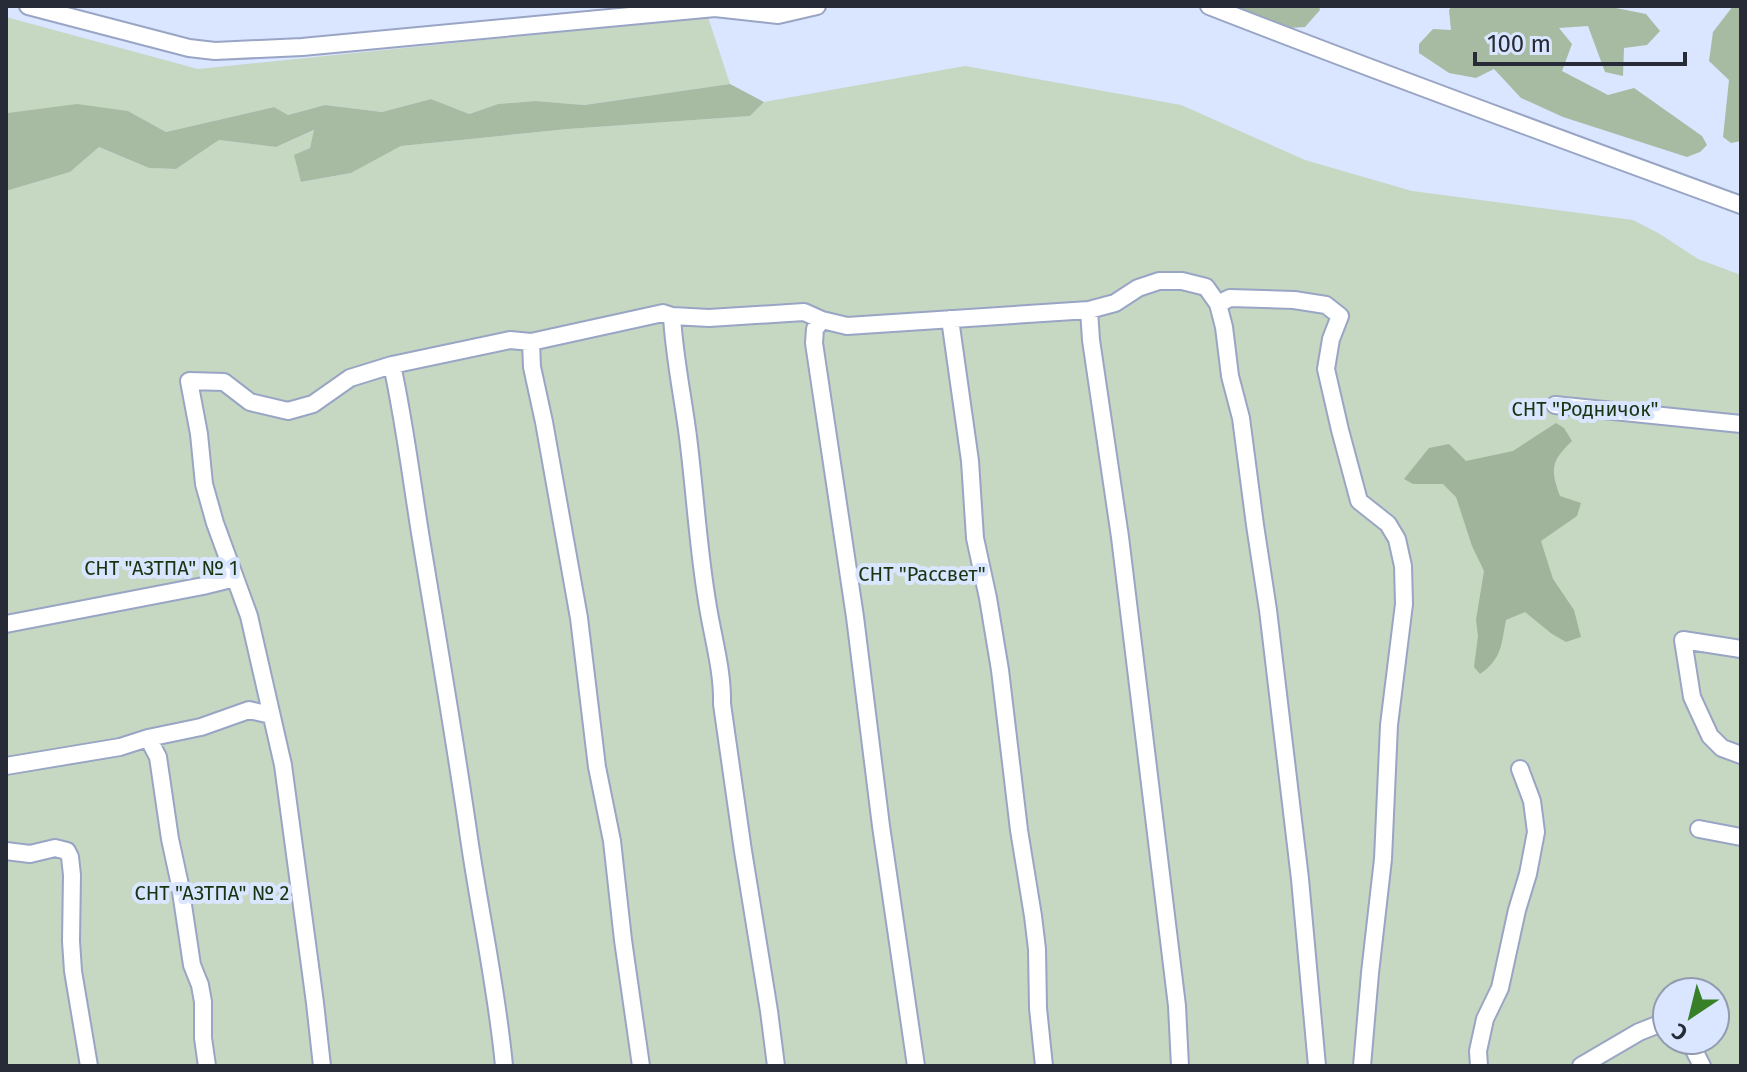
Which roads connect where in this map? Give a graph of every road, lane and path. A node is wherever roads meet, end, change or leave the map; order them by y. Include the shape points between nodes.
1 (28, 6) edge
2 (817, 6) edge
3 (1209, 6) edge
4 (1741, 205) edge
5 (1218, 304) junction
6 (1089, 310) junction
7 (672, 316) junction
8 (950, 319) junction
9 (822, 320) junction
10 (531, 342) junction
11 (392, 365) junction
12 (1555, 405) dead end
13 (1741, 424) edge
14 (235, 578) junction
15 (6, 624) edge
16 (1741, 649) edge
17 (271, 715) junction
18 (148, 738) junction
19 (1741, 755) edge
20 (6, 766) edge
21 (1520, 769) dead end
22 (1699, 829) dead end
23 (1741, 837) edge
24 (6, 851) edge
25 (1651, 1027) edge
26 (89, 1066) edge
27 (207, 1066) edge
28 (322, 1066) edge
29 (504, 1066) edge
30 (641, 1066) edge
31 (776, 1066) edge
32 (916, 1066) edge
33 (1044, 1066) edge
34 (1180, 1066) edge
35 (1317, 1066) edge
36 (1362, 1066) edge
37 (1479, 1066) edge
38 (1581, 1066) edge

1 - 2 lane via 215,51 715,8 778,15
3 - 4 lane
5 - 6 lane via 1206,287 1159,281
5 - 35 lane via 1241,418 1268,610
5 - 36 lane via 1230,298 1294,300 1326,305 1340,316 1326,369 1340,430 1359,501 1388,524 1403,566 1404,604
6 - 8 lane
6 - 34 lane via 1177,1006
7 - 9 lane via 804,312
7 - 10 lane via 663,313
7 - 31 lane via 706,599
8 - 9 lane via 847,326
8 - 33 lane via 975,538 1000,670 1033,916
9 - 32 lane via 814,343
10 - 11 lane via 510,340
10 - 30 lane via 579,618
11 - 14 lane via 350,378 313,404 288,411 250,402 224,382 189,381 204,484
11 - 29 lane
12 - 13 lane
14 - 15 lane
14 - 17 lane
16 - 19 lane via 1683,640 1692,697 1710,736
17 - 18 lane via 249,710
17 - 28 lane via 283,765
18 - 20 lane
18 - 27 lane via 158,757 184,924 200,985
21 - 37 lane via 1536,832 1500,988 1485,1019
22 - 23 lane
24 - 26 lane via 30,854 55,848 70,857 73,971
25 - 38 lane

